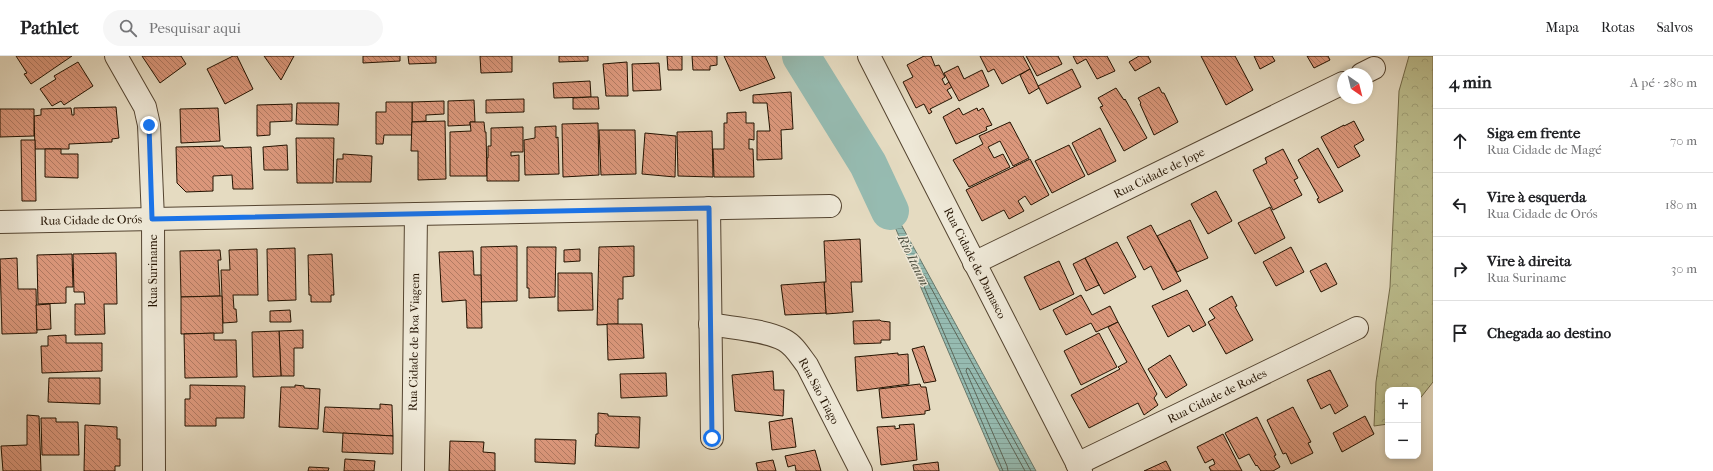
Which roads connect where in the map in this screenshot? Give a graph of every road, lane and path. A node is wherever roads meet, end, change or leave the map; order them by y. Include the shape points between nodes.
1 (116, 56) edge
2 (871, 57) edge
3 (1337, 86) edge
4 (830, 206) dead end
5 (709, 208) junction
6 (416, 214) junction
7 (152, 219) junction
8 (0, 222) edge
9 (974, 263) junction
10 (710, 324) junction
11 (1357, 328) dead end
12 (712, 438) dead end
13 (1079, 468) edge
14 (154, 471) edge
15 (412, 471) edge
16 (861, 471) edge

1 - 7 street, Rua Suriname via 145,107 149,125
2 - 9 street, Rua Cidade de Damasco
3 - 9 street, Rua Cidade de Jope
4 - 5 street, Rua Cidade de Orós
5 - 6 street, Rua Cidade de Orós
5 - 10 street
6 - 7 street, Rua Cidade de Orós
6 - 15 street, Rua Cidade de Boa Viagem
7 - 8 street, Rua Cidade de Orós
7 - 14 street, Rua Suriname
9 - 13 street, Rua Cidade de Damasco
10 - 12 street
10 - 16 street, Rua São Tiago via 766,334 784,340 796,350 807,365
11 - 13 street, Rua Cidade de Rodes

